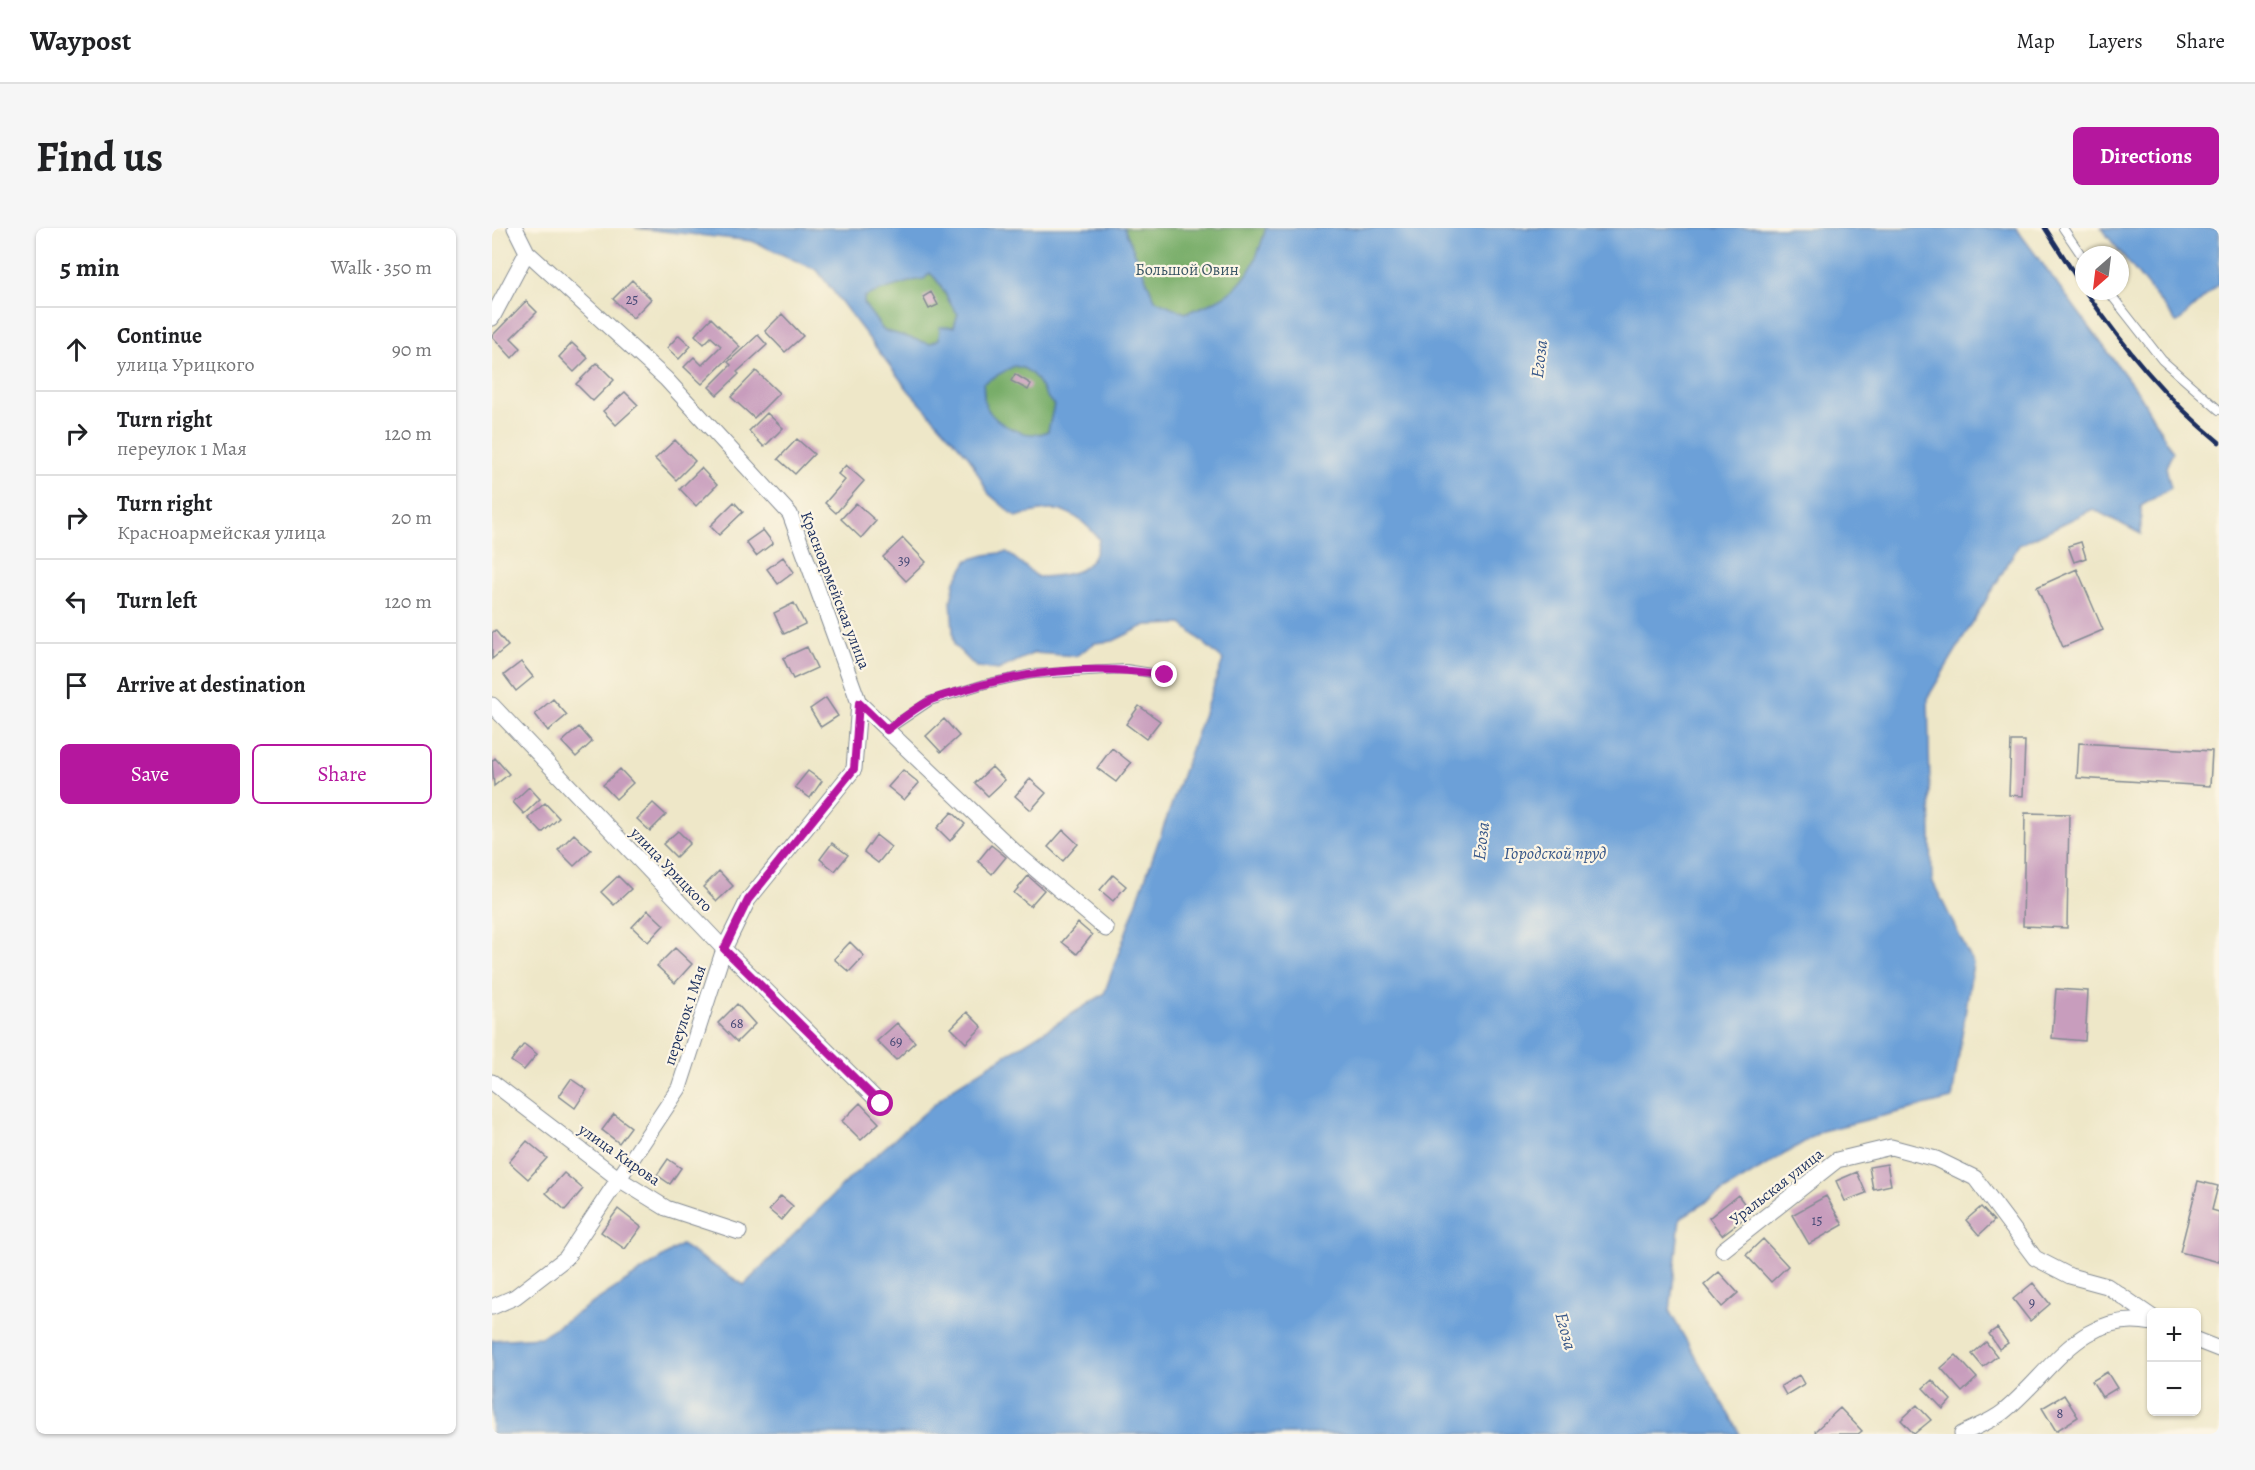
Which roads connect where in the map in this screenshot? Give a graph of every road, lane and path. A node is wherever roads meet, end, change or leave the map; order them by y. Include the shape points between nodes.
1 (515, 228) edge
2 (2063, 228) edge
3 (2075, 246) edge
4 (527, 252) junction
5 (2115, 300) edge
6 (492, 318) edge
7 (2219, 410) edge
8 (1165, 675) dead end
9 (859, 703) junction
10 (492, 705) edge
11 (887, 730) junction
12 (1106, 929) dead end
13 (724, 949) junction
14 (492, 1082) edge
15 (881, 1104) dead end
16 (619, 1179) junction
17 (739, 1232) dead end
18 (1724, 1250) dead end
19 (492, 1307) edge
20 (2147, 1314) edge
21 (2147, 1322) edge
22 (2201, 1342) edge
23 (2219, 1349) edge
24 (1962, 1434) edge

1 - 4 street, Красноармейская улица
2 - 3 lane
4 - 6 street
4 - 9 street, Красноармейская улица via 666,379 790,514
5 - 7 lane via 2162,360
8 - 11 lane via 1126,669 1023,676 930,700
9 - 11 street, Красноармейская улица
9 - 13 street, переулок 1 Мая via 854,769 748,900
10 - 13 street, улица Урицкого
11 - 12 street, Красноармейская улица via 1015,852
13 - 15 street, улица Урицкого
13 - 16 street, переулок 1 Мая via 679,1088
14 - 16 street, улица Кирова
16 - 17 street, улица Кирова via 666,1208
16 - 19 street, переулок 1 Мая via 566,1258 515,1297
18 - 20 street, Уральская улица via 1837,1160 1891,1147 1936,1159 1975,1178 2035,1258 2070,1276 2107,1286
21 - 24 street via 2133,1319 2100,1326 2067,1348 2002,1413
22 - 23 street

